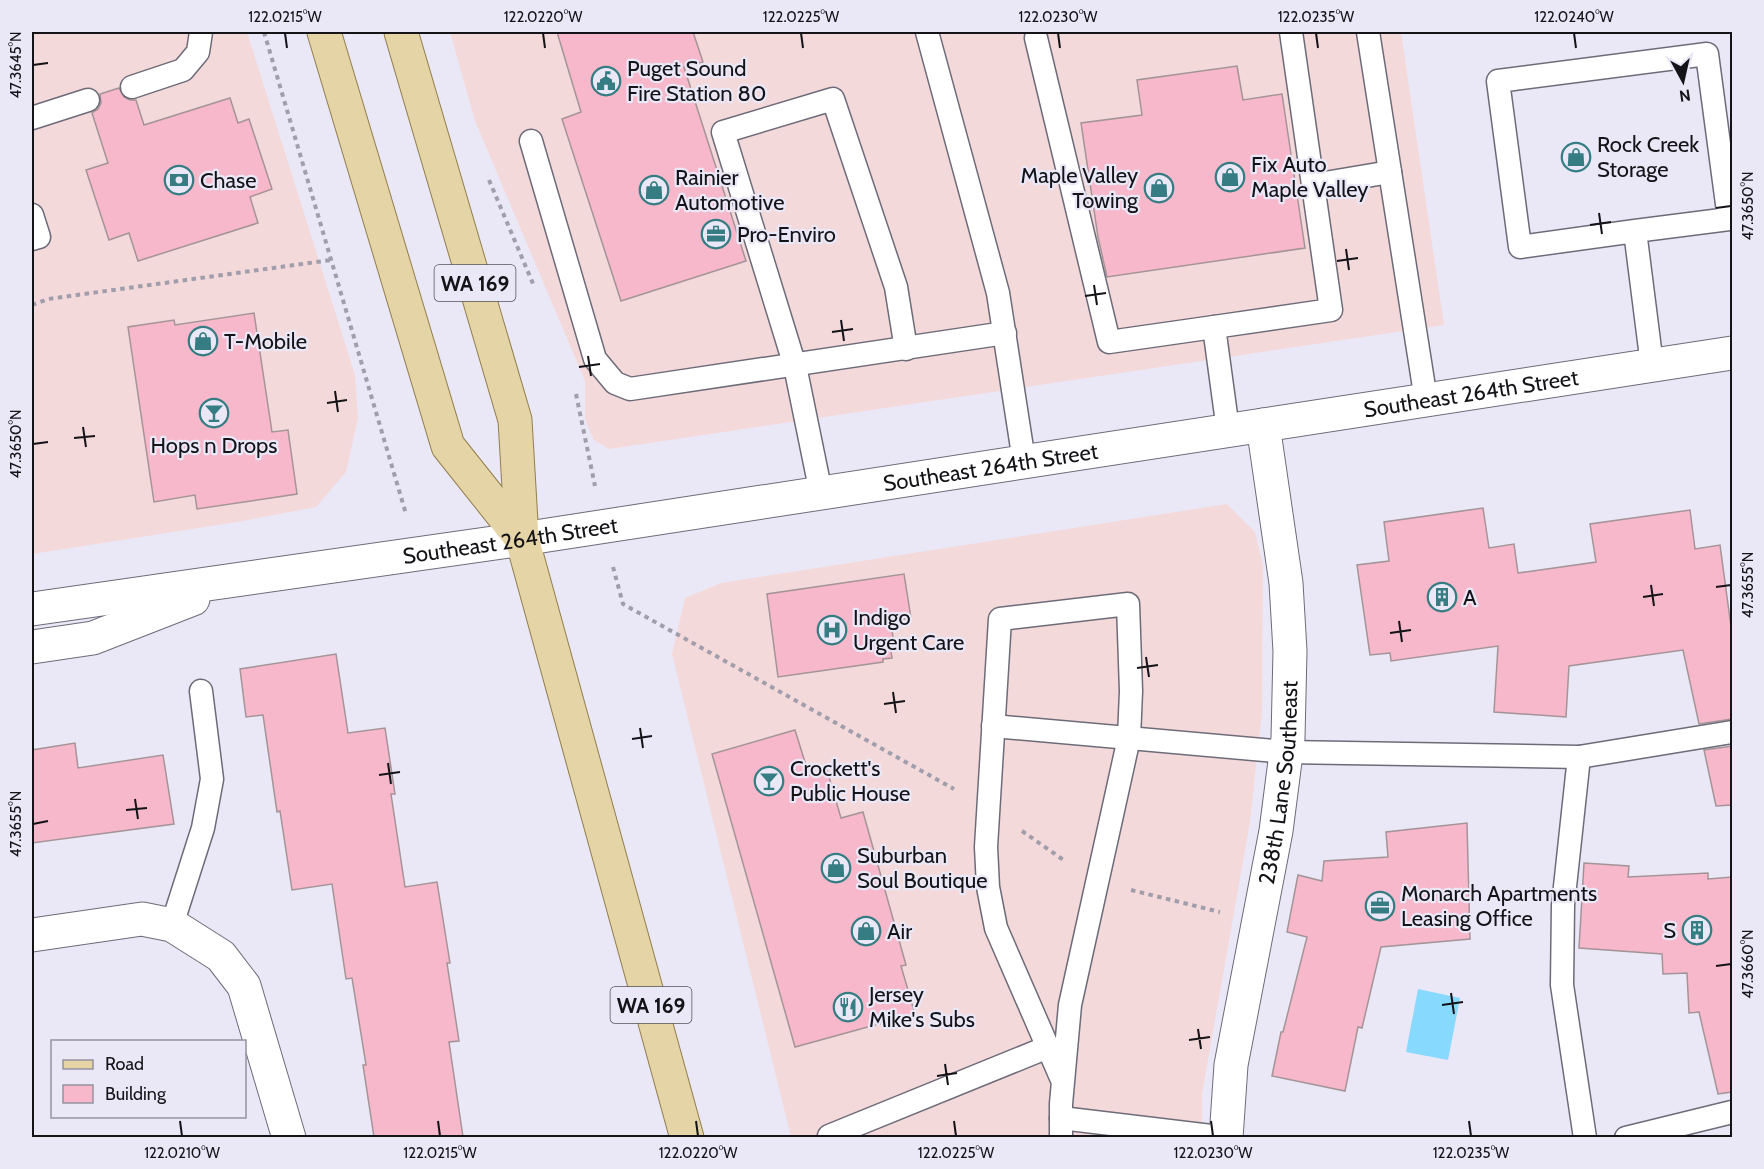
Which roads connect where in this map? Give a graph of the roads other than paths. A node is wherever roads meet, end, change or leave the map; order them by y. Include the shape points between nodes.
1 (201, 32) edge
2 (324, 32) edge
3 (401, 32) edge
4 (927, 32) edge
5 (1291, 32) edge
6 (1368, 32) edge
7 (1036, 38) dead end
8 (132, 87) dead end
9 (88, 100) dead end
10 (32, 118) edge
11 (531, 141) dead end
12 (1390, 172) junction
13 (1313, 185) junction
14 (32, 215) edge
15 (1635, 231) junction
16 (32, 239) edge
17 (1214, 327) junction
18 (1005, 333) junction
19 (906, 349) junction
20 (1732, 353) edge
21 (1652, 365) junction
22 (795, 366) junction
23 (1426, 400) junction
24 (1263, 425) junction
25 (1228, 430) junction
26 (1024, 461) junction
27 (821, 493) junction
28 (522, 539) junction
29 (248, 578) junction
30 (32, 609) edge
31 (32, 647) edge
32 (201, 692) dead end
33 (993, 726) junction
34 (1732, 732) edge
35 (1128, 738) junction
36 (1286, 752) junction
37 (1579, 757) junction
38 (172, 925) junction
39 (32, 935) edge
40 (1048, 1047) junction
41 (1063, 1082) junction
42 (1732, 1112) edge
43 (1061, 1128) edge
44 (829, 1136) edge
45 (289, 1137) edge
46 (687, 1137) edge
47 (1226, 1137) edge
48 (1585, 1137) edge
49 (1626, 1137) edge

1 - 8 lane via 198,52 183,70
2 - 28 main road, WA 169 via 448,447
3 - 28 main road, WA 169 via 515,420
4 - 18 lane via 998,293
5 - 13 lane
6 - 12 lane
7 - 17 lane via 1109,342
9 - 10 lane
11 - 22 lane via 595,359 615,383 630,389
12 - 13 lane
12 - 23 lane
13 - 17 lane via 1331,310
14 - 16 lane via 39,237
15 - 15 lane via 1729,219 1707,54 1498,81 1520,247
15 - 21 lane
17 - 25 lane
18 - 19 lane
18 - 26 lane
19 - 22 lane
19 - 22 lane via 896,286 833,99 723,132
20 - 21 street, Southeast 264th Street
21 - 23 street, Southeast 264th Street
22 - 27 lane
23 - 24 street, Southeast 264th Street
24 - 25 street, Southeast 264th Street
24 - 36 street, 238th Lane Southeast via 1286,583 1290,651
25 - 26 street, Southeast 264th Street
26 - 27 street, Southeast 264th Street
27 - 28 street, Southeast 264th Street
28 - 29 street, Southeast 264th Street
28 - 46 main road, WA 169
29 - 30 street, Southeast 264th Street
29 - 31 street, Southeast 264th Street via 93,638
32 - 38 lane via 212,779 203,828
33 - 35 lane
33 - 35 lane via 1000,618 1128,604
33 - 40 lane via 986,847 988,887 996,928
34 - 37 lane
35 - 36 lane
35 - 41 lane via 1070,1005
36 - 37 lane
36 - 47 street, 238th Lane Southeast via 1276,831 1231,1065
37 - 48 lane via 1563,905 1562,985
38 - 39 street via 142,919
38 - 45 street via 221,957 244,986
40 - 41 lane
40 - 44 lane
41 - 43 lane
42 - 49 lane
43 - 47 lane

